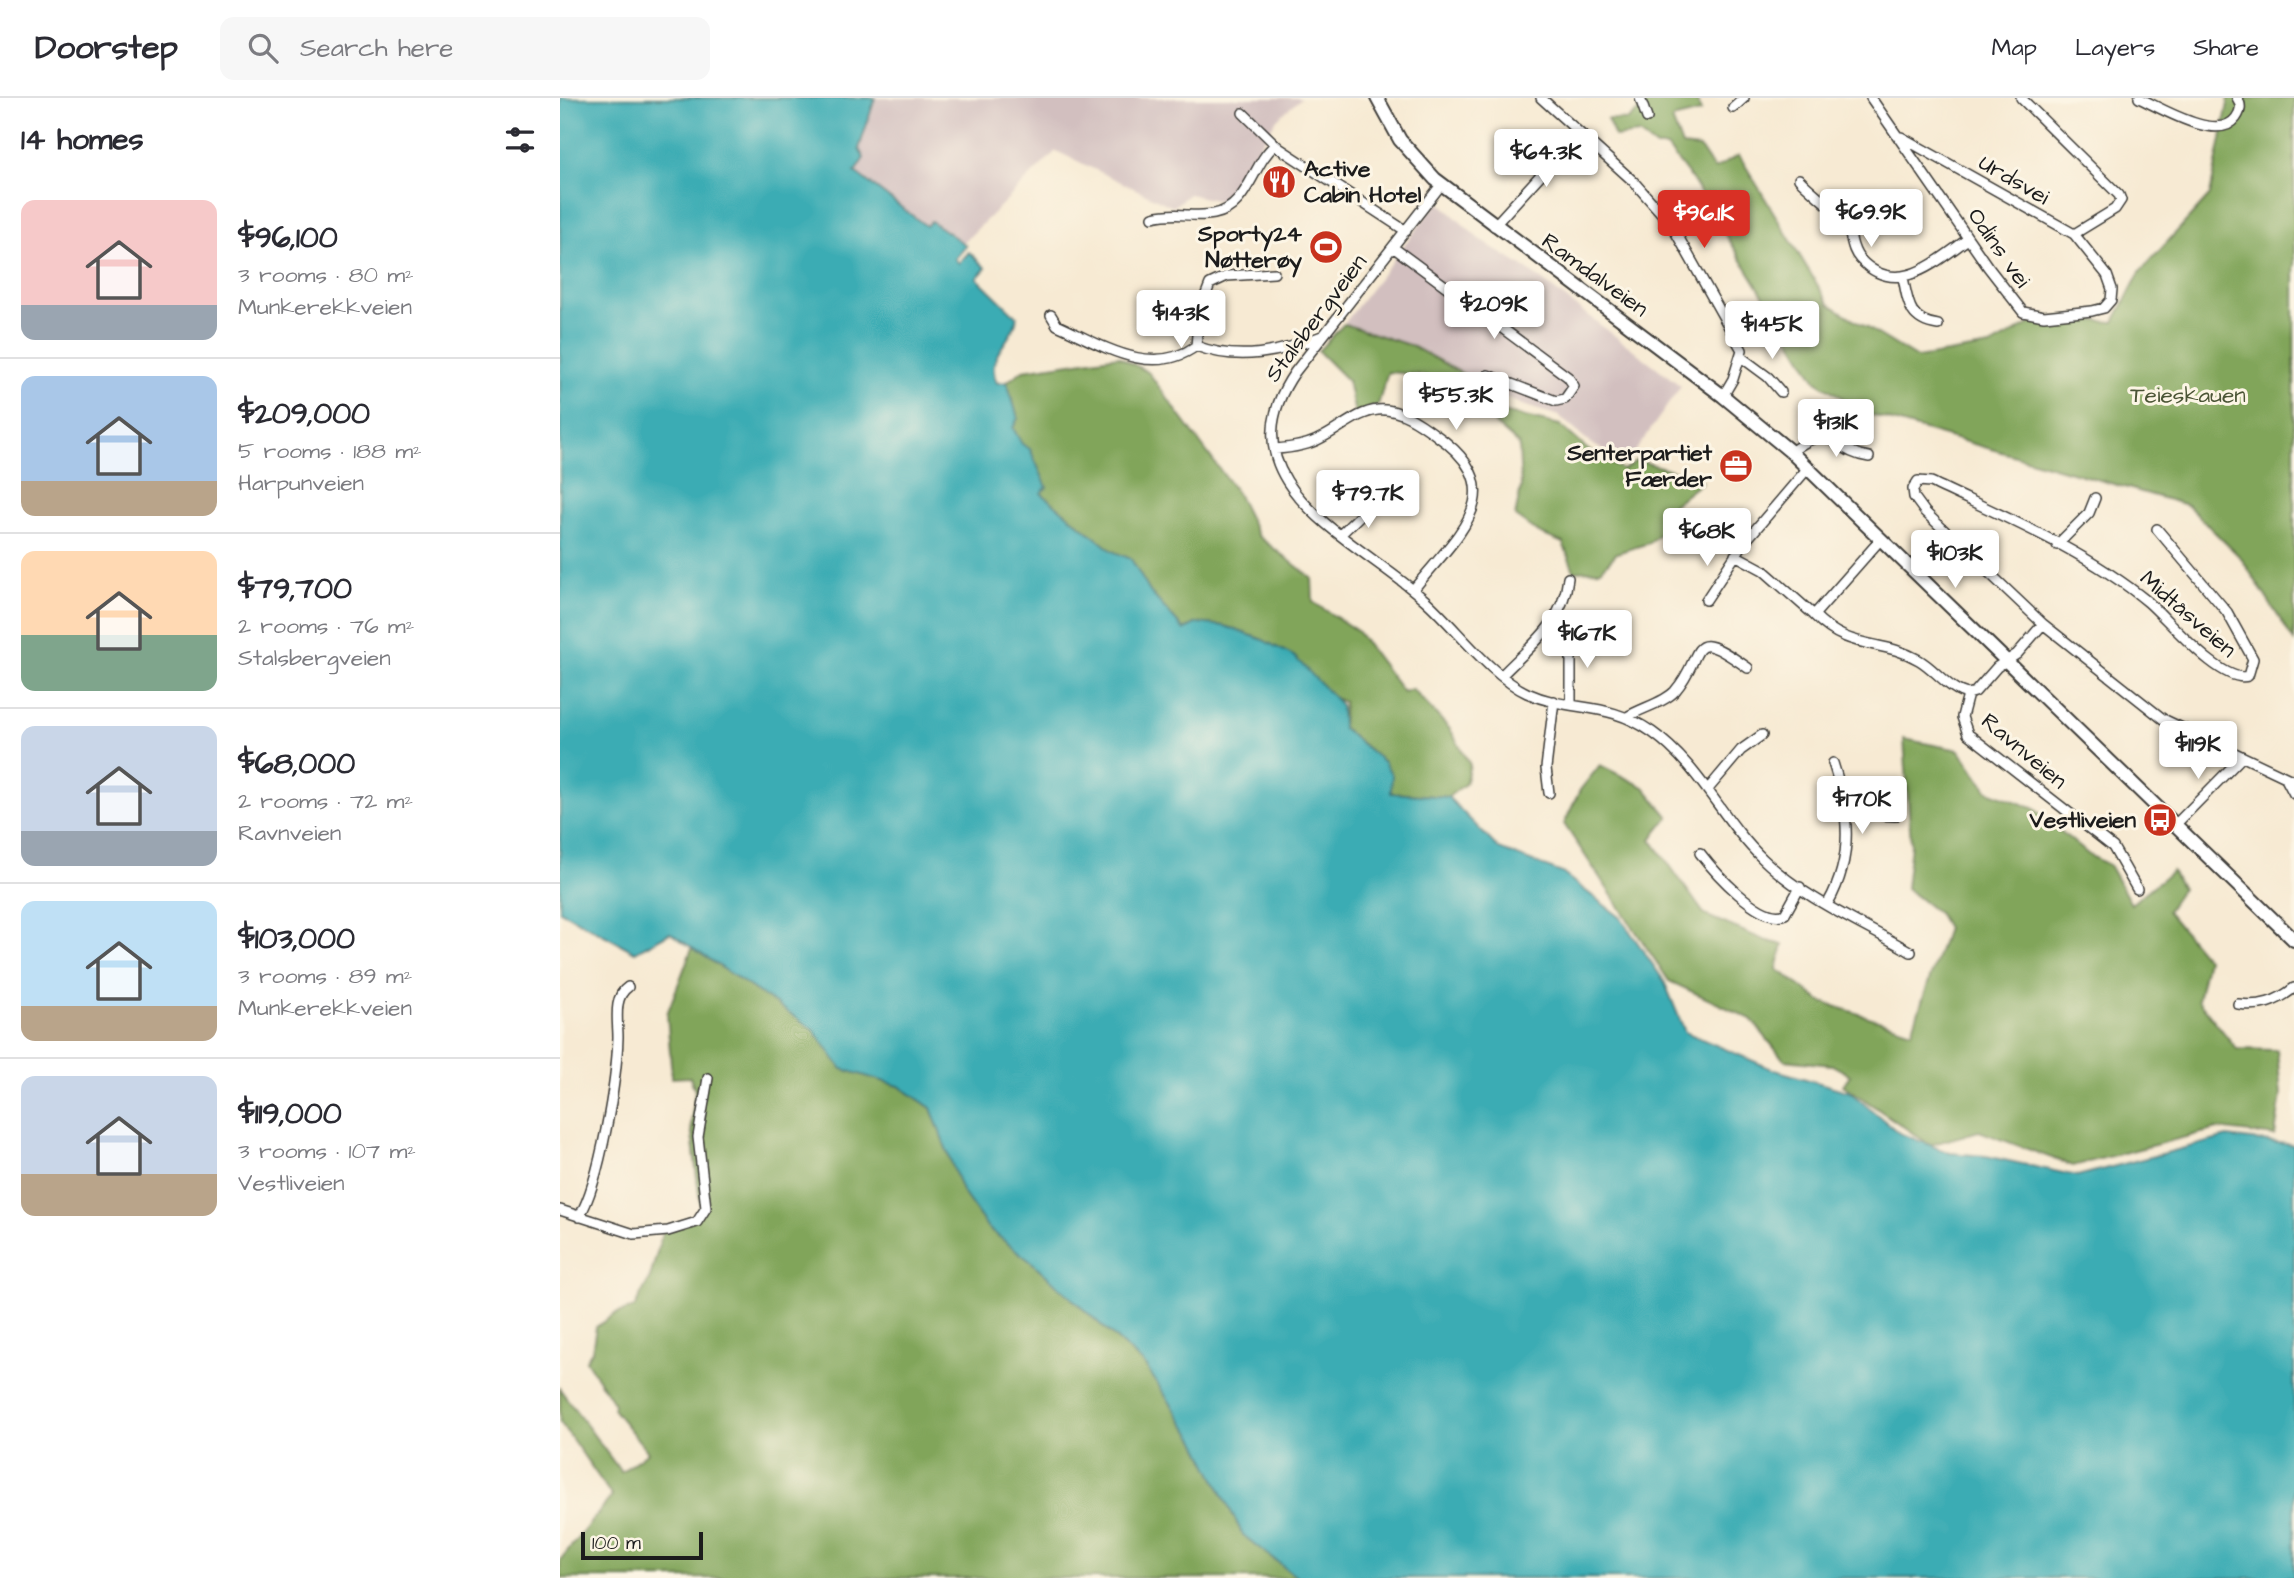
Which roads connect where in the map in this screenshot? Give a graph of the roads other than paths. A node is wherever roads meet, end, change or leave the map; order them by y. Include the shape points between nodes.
1 (1377, 98) edge
2 (1541, 98) edge
3 (1640, 98) edge
4 (1744, 98) edge
5 (1871, 98) edge
6 (2021, 98) edge
7 (2139, 98) edge
8 (2237, 98) edge
9 (1733, 108) dead end
10 (1243, 113) dead end
11 (1647, 118) dead end
12 (1578, 134) junction
13 (1901, 137) junction
14 (1275, 145) junction
15 (1800, 179) dead end
16 (1441, 185) junction
17 (1890, 210) dead end
18 (1153, 217) dead end
19 (1846, 224) junction
20 (1494, 226) junction
21 (1406, 231) junction
22 (2074, 234) junction
23 (1968, 239) junction
24 (1394, 248) junction
25 (2101, 265) joint
26 (1274, 274) dead end
27 (1903, 277) junction
28 (1051, 315) dead end
29 (1938, 325) dead end
30 (1323, 336) junction
31 (1196, 346) junction
32 (1741, 357) junction
33 (1488, 375) dead end
34 (1781, 392) dead end
35 (1723, 396) junction
36 (1275, 449) junction
37 (1791, 452) junction
38 (1869, 457) dead end
39 (1808, 468) junction
40 (2095, 498) dead end
41 (1373, 503) dead end
42 (2157, 529) dead end
43 (1340, 535) junction
44 (1881, 539) junction
45 (2057, 545) junction
46 (1735, 555) junction
47 (1568, 578) dead end
48 (1413, 590) junction
49 (1706, 600) dead end
50 (1814, 615) junction
51 (1554, 623) junction
52 (2043, 624) junction
53 (1576, 631) junction
54 (1623, 631) dead end
55 (2005, 661) junction
56 (1748, 668) dead end
57 (1502, 675) junction
58 (1968, 694) junction
59 (1554, 701) junction
60 (1571, 703) junction
61 (1626, 717) junction
62 (1762, 735) dead end
63 (2241, 758) junction
64 (1833, 763) dead end
65 (2290, 780) edge
66 (1709, 789) junction
67 (1549, 793) dead end
68 (2294, 794) edge
69 (1847, 813) junction
70 (1895, 816) dead end
71 (2175, 825) junction
72 (1700, 853) dead end
73 (1800, 887) junction
74 (2137, 889) dead end
75 (1828, 903) junction
76 (2294, 940) edge
77 (1911, 952) dead end
78 (628, 987) dead end
79 (2294, 988) edge
80 (2238, 1004) dead end
81 (708, 1078) dead end
82 (560, 1210) edge
83 (579, 1217) junction

1 - 16 main road, Ramdalveien via 1400,140
2 - 12 street
3 - 11 street
4 - 9 street
5 - 13 street, Odins vei
6 - 22 street via 2119,195 2115,209
7 - 8 street via 2205,127 2221,129 2238,116
10 - 14 street
12 - 20 street
12 - 32 street via 1633,181 1671,224 1741,346
13 - 22 street, Urdsvei
13 - 23 street, Odins vei
14 - 18 street via 1242,196 1223,210
14 - 21 street
15 - 19 street
16 - 20 main road, Ramdalveien
16 - 21 street, Stalsbergveien
17 - 19 street
19 - 27 street via 1860,260 1879,272
20 - 35 main road, Ramdalveien
21 - 24 street, Stalsbergveien
22 - 25 street, Urdsvei
23 - 25 street, Odins vei via 2015,304 2034,316 2104,308 2112,289
23 - 27 street via 1921,272
24 - 30 street, Stalsbergveien
24 - 33 street via 1574,386 1565,399 1556,401
26 - 31 street via 1227,276 1210,284 1199,312
27 - 29 street via 1910,310 1920,321
28 - 31 street via 1057,325 1141,360 1160,360
30 - 31 street via 1246,356
30 - 36 street, Stalsbergveien via 1281,396 1273,424
32 - 34 street
32 - 35 street
35 - 37 main road, Ramdalveien
36 - 43 street, Stalsbergveien via 1291,491
36 - 48 street via 1311,443 1361,415 1383,410 1408,417 1451,446 1475,481 1475,507 1462,531
37 - 38 street via 1821,436
37 - 39 main road, Ramdalveien
39 - 44 main road, Ramdalveien
39 - 46 street
40 - 45 street via 2089,513
41 - 43 street
42 - 45 street, Midtåsveien via 2238,629 2253,659 2248,676 2226,674 2132,589
43 - 48 street, Stalsbergveien
44 - 50 street
44 - 55 main road, Ramdalveien
45 - 52 street, Midtåsveien via 1931,482 1913,486 1914,497 1925,512
46 - 49 street
46 - 50 street, Ravnveien via 1763,570
47 - 51 street via 1564,603
48 - 57 street, Stalsbergveien
50 - 58 street, Ravnveien via 1841,637 1915,658
51 - 53 street
51 - 57 street
52 - 55 street
52 - 63 street via 2155,714
53 - 54 street
53 - 60 street via 1571,644
55 - 58 street, Ravnveien
55 - 71 main road, Ramdalveien
56 - 61 street via 1717,647 1702,647 1670,695
57 - 59 street, Stalsbergveien via 1528,693
58 - 74 street, Ravnveien via 1962,717 1968,734 2113,847
59 - 60 street, Stalsbergveien
59 - 67 street via 1546,768
60 - 61 street, Stalsbergveien
61 - 66 street, Stalsbergveien via 1667,744
62 - 66 street via 1741,750
63 - 65 street
63 - 71 street
64 - 69 street
65 - 68 street
66 - 73 street, Stalsbergveien via 1763,859
69 - 70 street
69 - 75 street via 1844,866
71 - 76 main road, Ramdalveien
72 - 73 street via 1741,897 1775,915 1784,914
73 - 75 street, Stalsbergveien
75 - 77 street, Stalsbergveien
78 - 83 street via 619,998 616,1073 597,1164
79 - 80 street via 2274,1002
81 - 83 street via 698,1137 706,1198 703,1216 668,1231 634,1234
82 - 83 street

